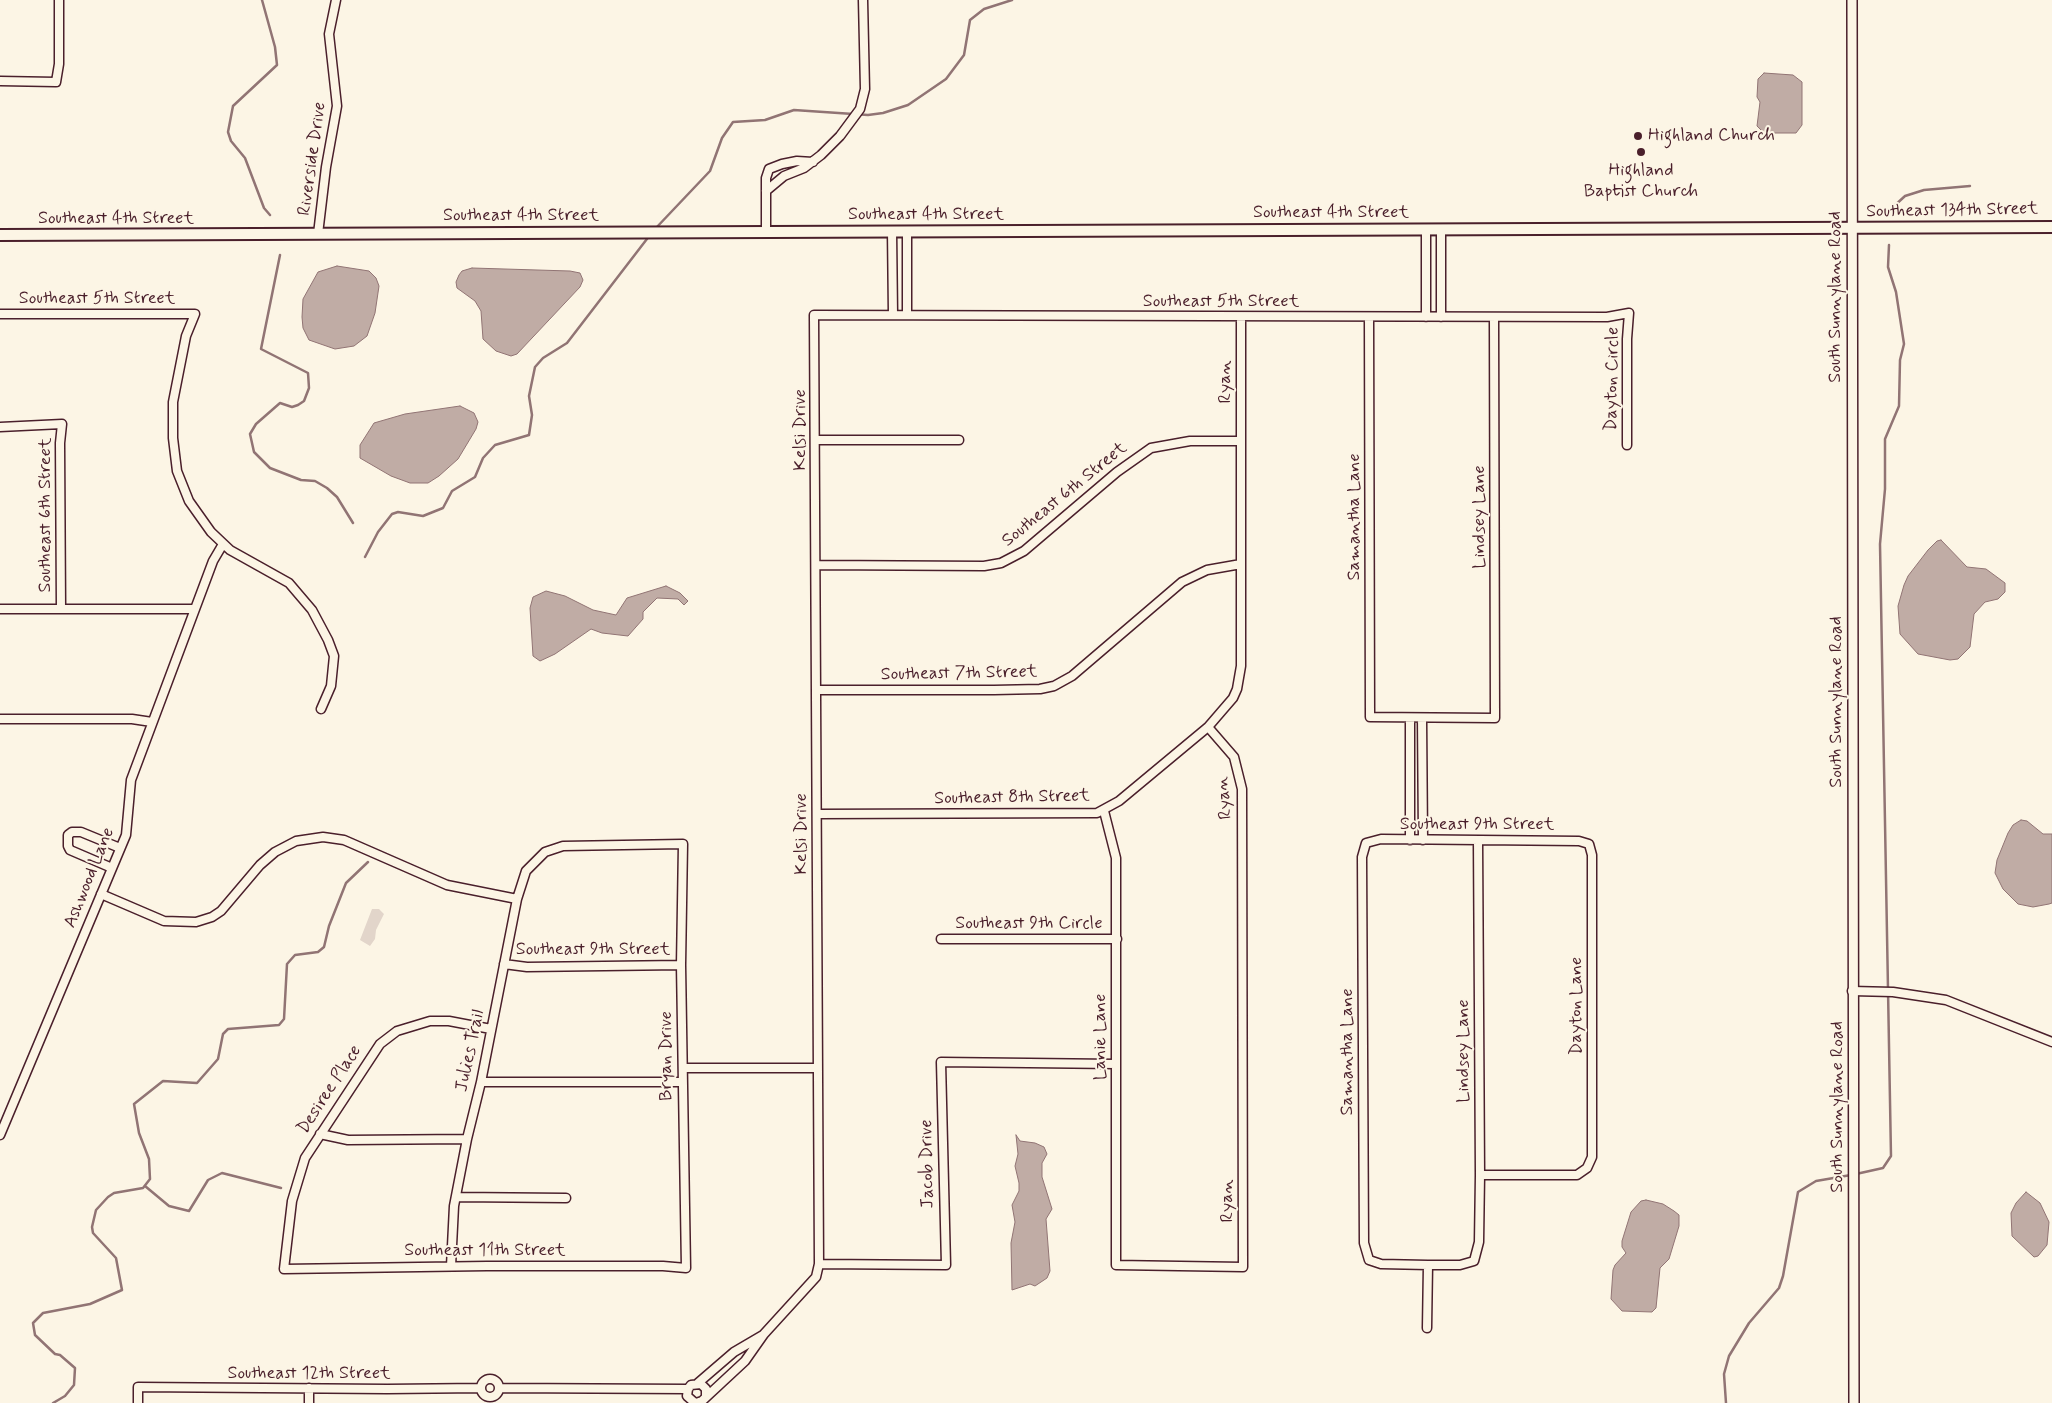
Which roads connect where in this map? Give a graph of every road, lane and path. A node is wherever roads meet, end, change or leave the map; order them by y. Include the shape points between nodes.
1 (59, 0) edge
2 (336, 0) edge
3 (863, 0) edge
4 (1852, 0) edge
5 (0, 81) edge
6 (813, 162) junction
7 (766, 191) junction
8 (2052, 227) edge
9 (1426, 229) junction
10 (1442, 229) junction
11 (1852, 229) junction
12 (766, 231) junction
13 (892, 231) junction
14 (907, 231) junction
15 (318, 234) junction
16 (0, 236) edge
17 (1629, 313) joint
18 (0, 314) edge
19 (814, 315) joint
20 (893, 315) junction
21 (907, 315) junction
22 (1241, 317) junction
23 (1369, 317) junction
24 (1426, 317) junction
25 (1441, 317) junction
26 (1494, 317) junction
27 (0, 426) edge
28 (816, 440) junction
29 (958, 440) dead end
30 (1241, 441) junction
31 (1627, 445) dead end
32 (223, 544) junction
33 (1241, 564) junction
34 (816, 565) junction
35 (2, 609) edge
36 (61, 609) junction
37 (194, 609) junction
38 (816, 690) junction
39 (320, 709) dead end
40 (1410, 718) junction
41 (1422, 718) junction
42 (0, 719) edge
43 (152, 722) junction
44 (1208, 727) junction
45 (1104, 811) junction
46 (817, 814) junction
47 (1410, 840) junction
48 (1423, 840) junction
49 (1478, 840) junction
50 (683, 844) joint
51 (1366, 844) joint
52 (1589, 844) joint
53 (120, 848) junction
54 (112, 868) junction
55 (101, 894) junction
56 (517, 899) junction
57 (941, 939) dead end
58 (1117, 940) junction
59 (504, 964) junction
60 (681, 965) junction
61 (1852, 991) junction
62 (491, 1029) junction
63 (2052, 1042) edge
64 (1116, 1064) junction
65 (683, 1068) junction
66 (817, 1068) junction
67 (481, 1082) junction
68 (682, 1082) junction
69 (320, 1134) junction
70 (0, 1135) edge
71 (467, 1139) junction
72 (1480, 1175) junction
73 (456, 1197) junction
74 (566, 1198) dead end
75 (819, 1264) junction
76 (1116, 1265) joint
77 (1428, 1265) junction
78 (451, 1266) junction
79 (686, 1268) joint
80 (284, 1269) joint
81 (1427, 1328) dead end
82 (764, 1334) junction
83 (698, 1383) junction
84 (308, 1388) junction
85 (481, 1388) junction
86 (500, 1388) junction
87 (688, 1389) junction
88 (706, 1395) junction
89 (491, 1400) edge
90 (138, 1403) edge
91 (309, 1403) edge
92 (696, 1403) edge
93 (1854, 1403) edge

1 - 5 street via 56,82
2 - 15 street, Riverside Drive via 329,34 337,106
3 - 6 street via 865,89 860,109 840,136
4 - 11 street, South Sunnylane Road
6 - 7 street via 784,176
6 - 7 street via 796,161 772,166 767,173
7 - 12 street
8 - 11 main road, Southeast 134th Street
9 - 10 main road, Southeast 4th Street
9 - 14 main road, Southeast 4th Street
9 - 24 street
10 - 11 main road, Southeast 4th Street
10 - 25 street
11 - 61 street, South Sunnylane Road
12 - 13 main road, Southeast 4th Street
12 - 15 main road, Southeast 4th Street
13 - 14 main road, Southeast 4th Street
13 - 20 street
14 - 21 street
15 - 16 main road, Southeast 4th Street
17 - 26 street, Southeast 5th Street via 1607,317
17 - 31 street, Dayton Circle
18 - 32 street, Southeast 5th Street via 195,314 186,336 173,402 174,456 182,487 194,510
19 - 20 street, Southeast 5th Street
19 - 28 street, Kelsi Drive
20 - 21 street, Southeast 5th Street
21 - 22 street, Southeast 5th Street
22 - 23 street, Southeast 5th Street
22 - 30 street, Ryan
23 - 24 street, Southeast 5th Street
23 - 40 street, Samantha Lane via 1370,717
24 - 25 street, Southeast 5th Street
25 - 26 street, Southeast 5th Street
26 - 41 street, Lindsey Lane via 1495,718
27 - 36 street, Southeast 6th Street via 62,424
28 - 29 street
28 - 34 street, Kelsi Drive
30 - 33 street, Ryan
30 - 34 street, Southeast 6th Street via 1190,441 1151,448 1117,472 1024,551 1001,563 984,566
32 - 37 street, Ashwood Lane
32 - 39 street via 283,578 312,610 334,656 331,686
33 - 38 street, Southeast 7th Street via 1207,570 1182,582 1072,676 1054,686 1020,690
33 - 44 street, Ryan via 1240,678 1233,698
34 - 38 street, Kelsi Drive
35 - 36 street
36 - 37 street
37 - 43 street, Ashwood Lane
38 - 46 street, Kelsi Drive
40 - 41 street
40 - 47 street
41 - 48 street
42 - 43 street via 132,719
43 - 53 street, Ashwood Lane via 129,786 127,828
44 - 45 street, Southeast 8th Street
44 - 76 street, Ryan via 1234,757 1242,790 1243,1267
45 - 46 street, Southeast 8th Street via 1080,814
45 - 58 street, Lanie Lane via 1116,858
46 - 66 street, Kelsi Drive
47 - 48 street, Southeast 9th Street
47 - 51 street, Southeast 9th Street via 1381,839
48 - 49 street, Southeast 9th Street
49 - 52 street, Southeast 9th Street via 1579,841
49 - 72 street, Lindsey Lane
50 - 56 street, Julies Trail via 571,845 545,852 526,871
50 - 60 street, Bryan Drive
51 - 77 street, Samantha Lane via 1362,857 1364,1233 1368,1260 1381,1264
52 - 72 street, Dayton Lane via 1592,855 1592,1157 1588,1168 1577,1175
53 - 54 street, Ashwood Lane
53 - 54 street via 81,832 72,832 68,836 70,850
54 - 55 street, Ashwood Lane
55 - 56 street via 164,921 196,922 221,911 275,852 296,841 323,837 354,844 447,885
55 - 70 street, Ashwood Lane
56 - 59 street, Julies Trail
57 - 58 street, Southeast 9th Circle
58 - 64 street, Lanie Lane
59 - 60 street, Southeast 9th Street
59 - 62 street, Julies Trail
60 - 65 street, Bryan Drive
61 - 63 street via 1893,992 1946,1000
61 - 93 street, South Sunnylane Road
62 - 67 street, Julies Trail
62 - 69 street, Desiree Place via 439,1021 421,1022 397,1031 371,1054
64 - 75 street, Jacob Drive via 941,1062 946,1265
64 - 76 street, Lanie Lane
65 - 66 street
65 - 68 street, Bryan Drive
66 - 75 street, Kelsi Drive
67 - 68 street
67 - 71 street, Julies Trail
68 - 79 street, Bryan Drive
69 - 71 street via 348,1140
69 - 80 street, Desiree Place via 305,1158 297,1183 289,1216
71 - 73 street, Julies Trail
72 - 77 street, Lindsey Lane via 1479,1242 1474,1261 1460,1265
73 - 74 street
73 - 78 street, Julies Trail via 451,1231
75 - 82 street, Kelsi Drive via 816,1277
77 - 81 street
78 - 79 street, Southeast 11th Street
78 - 80 street, Southeast 11th Street
82 - 83 street, Kelsi Drive via 734,1352
82 - 88 street, Kelsi Drive via 746,1361
83 - 87 street
83 - 88 street via 706,1389
84 - 85 street, Southeast 12th Street
84 - 90 street, Southeast 12th Street via 138,1386
84 - 91 street
85 - 86 street via 485,1380 492,1378
85 - 89 street
86 - 87 street
86 - 89 street
87 - 92 street via 688,1398
88 - 92 street

